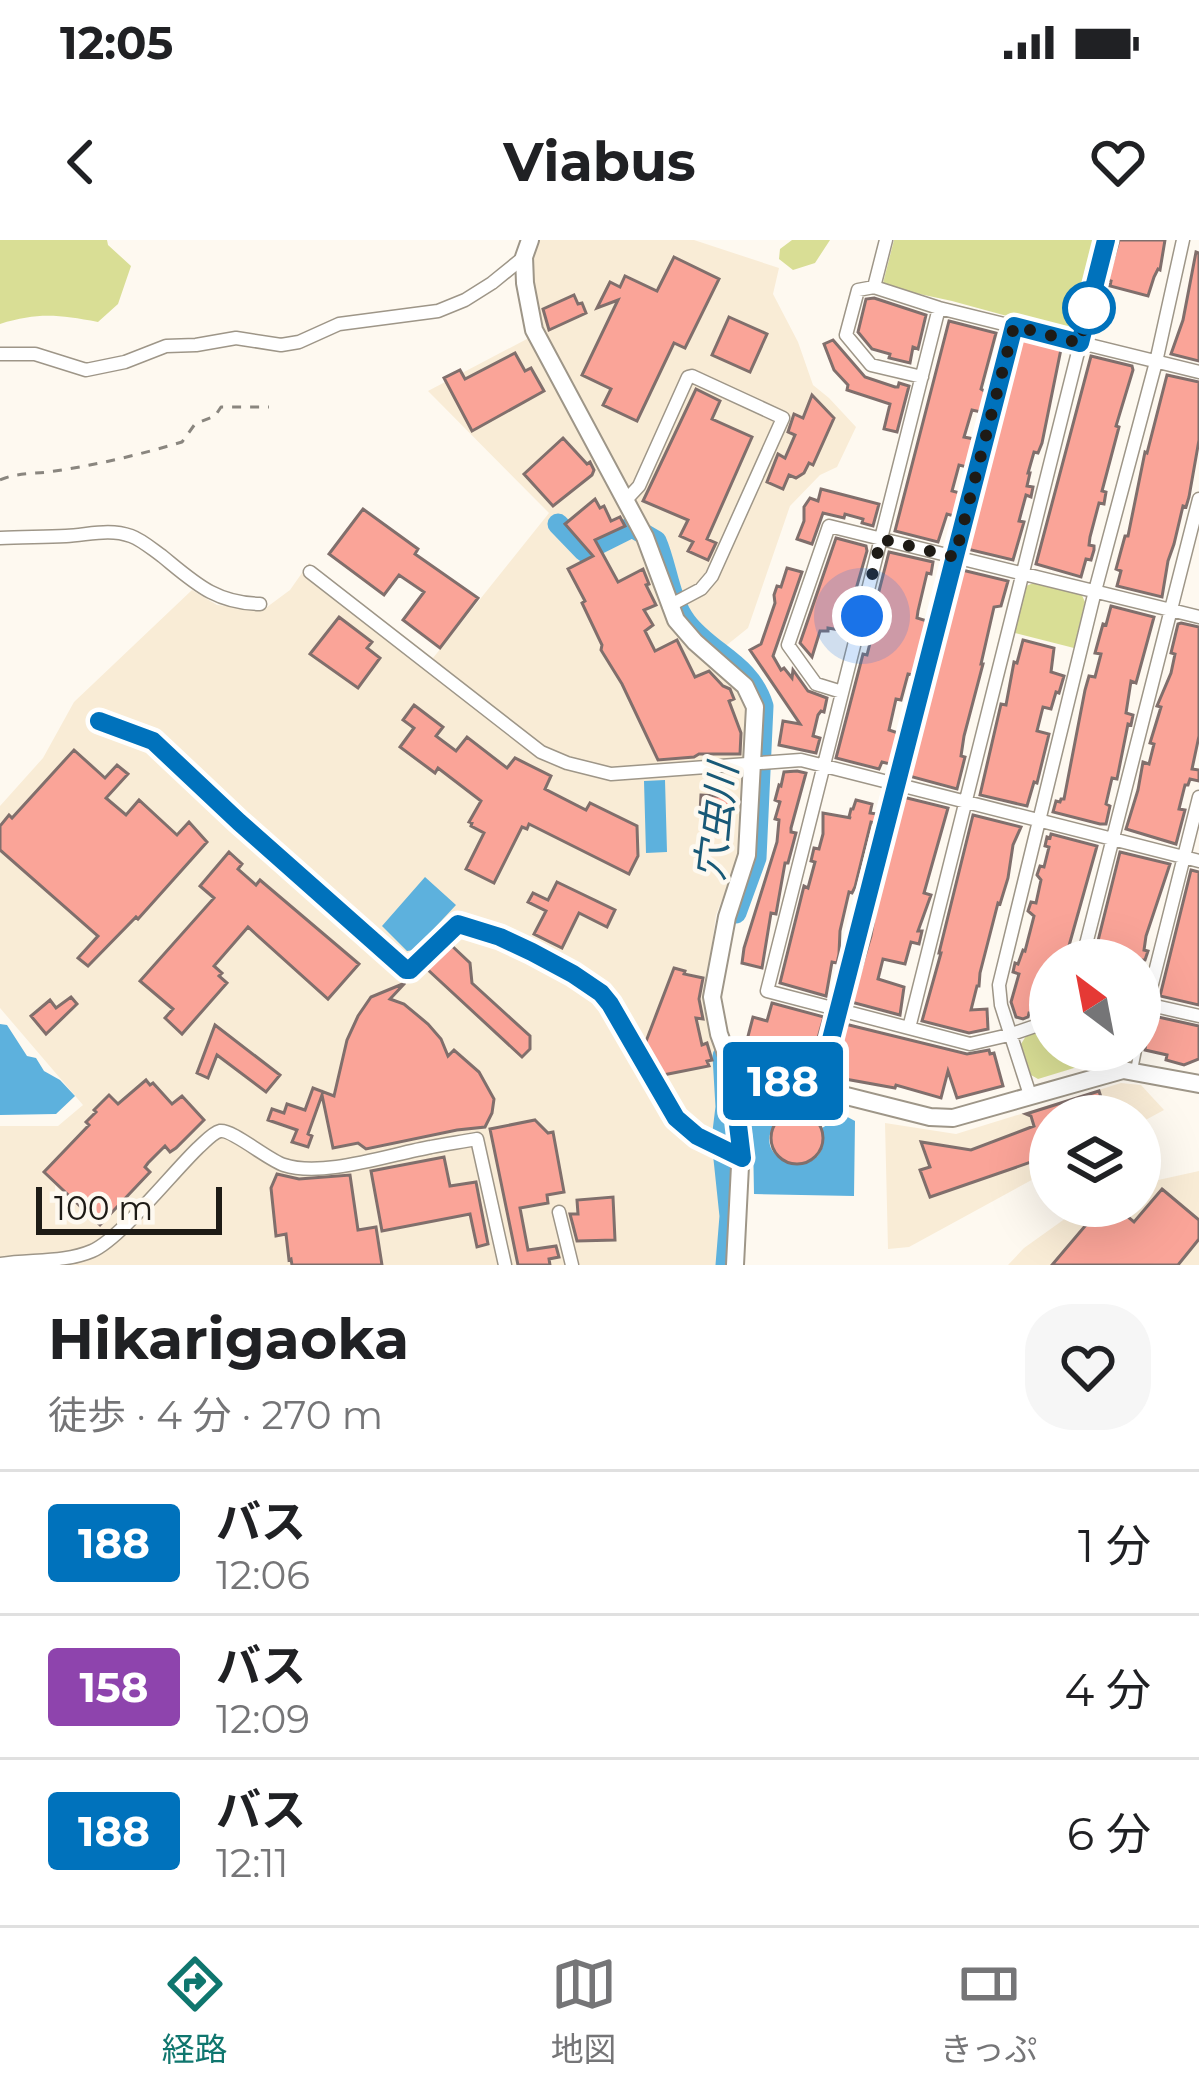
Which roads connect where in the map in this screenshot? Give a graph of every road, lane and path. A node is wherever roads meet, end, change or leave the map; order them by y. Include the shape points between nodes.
1 (886, 240) edge
2 (1106, 240) edge
3 (1184, 240) edge
4 (527, 249) edge
5 (874, 286) junction
6 (940, 308) junction
7 (1014, 326) junction
8 (1080, 343) junction
9 (0, 354) edge
10 (1156, 362) junction
11 (1199, 372) edge
12 (922, 377) junction
13 (269, 407) dead end
14 (0, 481) edge
15 (1199, 499) edge
16 (626, 500) junction
17 (0, 538) edge
18 (881, 539) junction
19 (955, 557) junction
20 (310, 572) dead end
21 (1021, 573) junction
22 (1095, 591) junction
23 (260, 604) dead end
24 (669, 606) junction
25 (1171, 610) junction
26 (1199, 617) edge
27 (842, 692) junction
28 (99, 721) dead end
29 (752, 764) junction
30 (824, 766) junction
31 (896, 786) junction
32 (1199, 796) edge
33 (966, 801) junction
34 (1039, 820) junction
35 (1113, 839) junction
36 (1184, 856) junction
37 (1199, 861) edge
38 (1087, 939) edge
39 (1161, 939) edge
40 (1161, 1007) edge
41 (838, 1009) junction
42 (1199, 1016) edge
43 (909, 1028) junction
44 (1029, 1028) edge
45 (1009, 1035) junction
46 (731, 1067) junction
47 (1133, 1072) joint
48 (1199, 1084) edge
49 (818, 1090) junction
50 (1029, 1095) edge
51 (1030, 1095) joint
52 (742, 1158) junction
53 (559, 1212) dead end
54 (0, 1264) edge
55 (505, 1265) edge
56 (572, 1265) edge
57 (735, 1265) edge

1 - 5 street
2 - 8 street
3 - 10 street
4 - 9 street via 465,300 339,324 299,342 166,346 86,370 35,354
4 - 16 street via 534,330
5 - 6 street
5 - 12 street via 858,290 846,335 871,365
6 - 7 street
6 - 12 street
7 - 8 street
7 - 19 street
8 - 10 street
8 - 21 street
10 - 11 street
10 - 22 street
12 - 18 street
13 - 14 path via 221,406 182,442
15 - 25 street
16 - 24 street
16 - 24 street via 688,377 783,418 712,576
17 - 23 street via 131,536 213,595
18 - 19 street
18 - 27 street
18 - 27 street via 829,526 788,645 816,684
19 - 21 street
19 - 31 street
20 - 29 street via 554,758 611,774
21 - 22 street
21 - 33 street
22 - 25 street
22 - 34 street
24 - 29 street via 752,696
25 - 26 street
25 - 35 street
27 - 30 street
28 - 52 street via 153,741 406,970 458,924 590,985 610,1004 676,1118
29 - 30 street
29 - 46 street via 747,855 712,997
30 - 31 street
30 - 41 street via 767,991
31 - 33 street
31 - 41 street
32 - 36 street
33 - 34 street
33 - 43 street
34 - 35 street
34 - 45 street via 999,985
35 - 36 street
35 - 38 street
36 - 37 street
36 - 39 street
40 - 42 street
41 - 43 street
41 - 49 street
43 - 45 street via 970,1044
44 - 45 street
45 - 51 street
46 - 49 street
46 - 52 street
47 - 48 street
47 - 51 street
49 - 50 street via 930,1118
52 - 57 street
53 - 56 street
54 - 55 street via 93,1251 226,1131 285,1166 305,1168 477,1139

